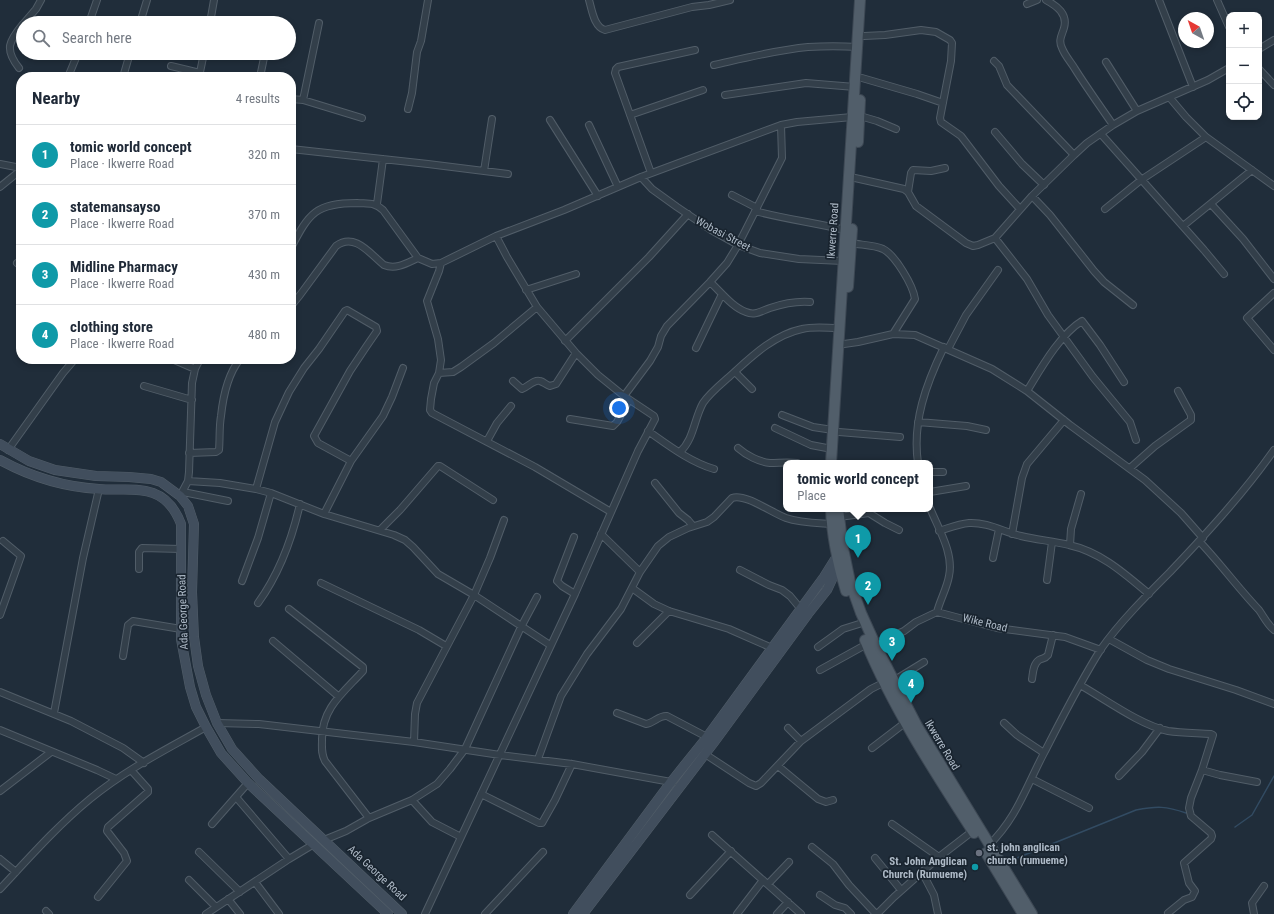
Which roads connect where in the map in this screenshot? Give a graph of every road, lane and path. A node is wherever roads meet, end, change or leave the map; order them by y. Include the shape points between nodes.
1 (41, 0) edge
2 (97, 0) edge
3 (147, 0) edge
4 (214, 0) edge
5 (428, 0) edge
6 (589, 0) edge
7 (730, 0) edge
8 (860, 0) edge
9 (866, 0) edge
10 (1037, 0) edge
11 (1046, 0) edge
12 (1159, 0) edge
13 (1216, 0) edge
14 (693, 3) edge
15 (1027, 4) dead end
16 (30, 16) edge
17 (91, 16) edge
18 (142, 16) edge
19 (211, 16) edge
20 (1226, 21) edge
21 (319, 24) dead end
22 (16, 33) edge
23 (864, 36) junction
24 (1274, 40) edge
25 (858, 47) junction
26 (1261, 48) edge
27 (695, 50) dead end
28 (75, 60) edge
29 (128, 60) edge
30 (203, 60) edge
31 (264, 60) edge
32 (994, 61) dead end
33 (1106, 62) dead end
34 (714, 65) dead end
35 (170, 66) dead end
36 (19, 68) dead end
37 (1226, 70) edge
38 (1262, 71) edge
39 (70, 72) edge
40 (124, 72) edge
41 (190, 72) edge
42 (201, 72) edge
43 (261, 72) edge
44 (862, 78) junction
45 (1274, 85) edge
46 (855, 87) junction
47 (1193, 87) junction
48 (703, 90) dead end
49 (725, 95) dead end
50 (1170, 98) junction
51 (296, 99) edge
52 (303, 100) junction
53 (943, 103) junction
54 (408, 109) dead end
55 (1137, 111) junction
56 (630, 115) junction
57 (856, 116) junction
58 (362, 118) dead end
59 (492, 119) dead end
60 (550, 120) dead end
61 (781, 124) junction
62 (589, 125) dead end
63 (1113, 125) junction
64 (896, 129) dead end
65 (995, 132) dead end
66 (1101, 134) junction
67 (1206, 137) junction
68 (296, 150) edge
69 (854, 156) junction
70 (1074, 156) junction
71 (383, 159) junction
72 (0, 164) edge
73 (16, 168) edge
74 (945, 168) dead end
75 (1252, 170) junction
76 (484, 171) junction
77 (16, 173) edge
78 (651, 173) junction
79 (508, 174) dead end
80 (641, 177) junction
81 (856, 178) junction
82 (1142, 180) junction
83 (1044, 185) junction
84 (1274, 186) edge
85 (0, 187) edge
86 (618, 187) junction
87 (908, 192) junction
88 (732, 195) dead end
89 (598, 196) junction
90 (1032, 196) junction
91 (377, 204) junction
92 (1211, 204) junction
93 (756, 209) junction
94 (1020, 209) junction
95 (1105, 209) dead end
96 (688, 214) junction
97 (1183, 226) junction
98 (845, 230) junction
99 (496, 236) junction
100 (995, 238) junction
101 (296, 240) edge
102 (852, 243) junction
103 (738, 244) junction
104 (418, 258) junction
105 (843, 261) junction
106 (441, 263) junction
107 (998, 270) dead end
108 (576, 274) dead end
109 (1224, 274) dead end
110 (1274, 279) edge
111 (710, 282) junction
112 (526, 290) junction
113 (1274, 293) edge
114 (722, 294) junction
115 (296, 300) edge
116 (810, 302) dead end
117 (1133, 305) dead end
118 (536, 306) junction
119 (838, 328) junction
120 (893, 334) junction
121 (1065, 337) junction
122 (565, 341) junction
123 (844, 344) junction
124 (696, 348) dead end
125 (946, 348) junction
126 (1274, 350) edge
127 (576, 353) junction
128 (71, 364) edge
129 (184, 364) edge
130 (198, 364) edge
131 (237, 364) edge
132 (403, 368) dead end
133 (195, 369) junction
134 (439, 372) junction
135 (735, 372) junction
136 (513, 381) dead end
137 (1124, 382) dead end
138 (144, 386) dead end
139 (752, 389) dead end
140 (1027, 391) junction
141 (1178, 391) dead end
142 (627, 398) junction
143 (192, 400) junction
144 (511, 406) dead end
145 (782, 416) dead end
146 (570, 419) dead end
147 (1064, 420) junction
148 (918, 422) junction
149 (775, 428) dead end
150 (986, 430) dead end
151 (648, 431) junction
152 (836, 431) junction
153 (900, 437) dead end
154 (1136, 440) dead end
155 (487, 441) junction
156 (0, 444) edge
157 (738, 448) dead end
158 (832, 449) junction
159 (8, 450) junction
160 (1274, 450) edge
161 (680, 452) junction
162 (189, 453) junction
163 (831, 460) edge
164 (837, 460) edge
165 (918, 460) edge
166 (0, 461) edge
167 (351, 461) junction
168 (783, 461) edge
169 (1130, 468) junction
170 (714, 470) dead end
171 (933, 472) edge
172 (943, 472) dead end
173 (188, 481) junction
174 (655, 483) dead end
175 (966, 486) dead end
176 (98, 489) junction
177 (256, 489) junction
178 (933, 492) edge
179 (182, 494) junction
180 (272, 494) junction
181 (1081, 494) dead end
182 (494, 500) dead end
183 (228, 501) dead end
184 (300, 504) junction
185 (611, 512) junction
186 (831, 512) edge
187 (932, 512) edge
188 (839, 513) edge
189 (324, 514) junction
190 (504, 520) dead end
191 (831, 524) junction
192 (694, 526) junction
193 (999, 529) junction
194 (380, 530) junction
195 (899, 530) dead end
196 (939, 531) junction
197 (601, 534) junction
198 (1012, 534) junction
199 (574, 537) dead end
200 (1201, 539) junction
201 (3, 541) dead end
202 (1052, 542) junction
203 (1070, 545) junction
204 (843, 548) junction
205 (181, 549) junction
206 (836, 557) junction
207 (992, 558) dead end
208 (139, 569) dead end
209 (740, 570) dead end
210 (840, 570) junction
211 (640, 572) junction
212 (824, 577) junction
213 (1047, 580) dead end
214 (242, 581) dead end
215 (321, 583) dead end
216 (848, 586) junction
217 (632, 588) junction
218 (827, 590) junction
219 (575, 594) junction
220 (1149, 594) junction
221 (474, 595) junction
222 (537, 597) dead end
223 (258, 603) dead end
224 (800, 608) junction
225 (289, 609) dead end
226 (669, 611) junction
227 (937, 612) junction
228 (0, 615) edge
229 (859, 624) junction
230 (521, 627) junction
231 (181, 629) junction
232 (1274, 630) edge
233 (1053, 635) junction
234 (1109, 639) junction
235 (273, 641) dead end
236 (637, 642) dead end
237 (871, 644) junction
238 (550, 645) junction
239 (446, 646) junction
240 (818, 647) dead end
241 (772, 648) junction
242 (1101, 650) junction
243 (123, 656) dead end
244 (924, 662) dead end
245 (820, 670) dead end
246 (1032, 679) dead end
247 (889, 682) junction
248 (1080, 685) junction
249 (0, 692) edge
250 (338, 696) junction
251 (1274, 704) edge
252 (54, 713) junction
253 (617, 713) dead end
254 (906, 722) junction
255 (217, 723) junction
256 (1004, 723) dead end
257 (206, 727) junction
258 (788, 728) dead end
259 (1160, 728) junction
260 (0, 730) edge
261 (322, 731) junction
262 (707, 737) junction
263 (801, 741) junction
264 (414, 742) junction
265 (872, 748) dead end
266 (465, 749) junction
267 (51, 752) junction
268 (1044, 753) junction
269 (705, 754) junction
270 (500, 755) junction
271 (538, 759) junction
272 (144, 762) junction
273 (572, 764) junction
274 (778, 766) junction
275 (131, 770) junction
276 (1202, 770) junction
277 (1119, 776) dead end
278 (116, 779) junction
279 (1032, 779) junction
280 (671, 782) junction
281 (1257, 782) dead end
282 (248, 783) junction
283 (0, 791) edge
284 (481, 794) junction
285 (236, 797) junction
286 (412, 800) junction
287 (833, 800) dead end
288 (1089, 808) dead end
289 (369, 818) junction
290 (212, 824) dead end
291 (892, 824) dead end
292 (975, 829) junction
293 (712, 835) dead end
294 (461, 837) junction
295 (324, 840) junction
296 (314, 844) junction
297 (812, 847) dead end
298 (986, 848) junction
299 (731, 851) junction
300 (199, 852) dead end
301 (543, 852) dead end
302 (940, 857) junction
303 (874, 858) dead end
304 (0, 859) edge
305 (289, 859) junction
306 (789, 862) dead end
307 (16, 872) junction
308 (922, 872) junction
309 (189, 880) dead end
310 (255, 882) junction
311 (766, 882) junction
312 (1264, 886) dead end
313 (0, 889) edge
314 (901, 890) junction
315 (240, 892) junction
316 (690, 895) dead end
317 (820, 895) dead end
318 (98, 897) dead end
319 (228, 899) junction
320 (788, 902) junction
321 (216, 907) junction
322 (1168, 913) dead end
323 (206, 914) edge
324 (240, 914) edge
325 (279, 914) edge
326 (388, 914) edge
327 (402, 914) edge
328 (425, 914) edge
329 (485, 914) edge
330 (573, 914) edge
331 (583, 914) edge
332 (738, 914) edge
333 (777, 914) edge
334 (801, 914) edge
335 (851, 914) edge
336 (876, 914) edge
337 (938, 914) edge
338 (1023, 914) edge
339 (1032, 914) edge
340 (1254, 914) edge

1 - 16 street
2 - 17 street
3 - 18 street
4 - 19 street
5 - 54 street
6 - 14 street via 595,20 600,28 605,30
7 - 14 street via 709,5
8 - 25 main road, Ikwerre Road
9 - 23 main road, Ikwerre Road
10 - 15 street
11 - 63 street via 1061,10 1065,19 1060,42 1062,48
12 - 47 street
13 - 20 street
21 - 52 street
22 - 36 street via 9,45 13,61
23 - 44 main road, Ikwerre Road
23 - 53 street via 921,30 936,32 950,40 951,61
24 - 26 street
25 - 34 street via 807,47
25 - 46 main road, Ikwerre Road
27 - 56 street via 616,69 615,73
28 - 39 street
29 - 40 street
30 - 42 street
31 - 43 street
32 - 70 street via 999,66 1007,85
33 - 55 street
35 - 41 street
37 - 47 street
38 - 45 street
44 - 53 street
44 - 57 main road, Ikwerre Road
46 - 49 street via 806,84
46 - 57 main road, Ikwerre Road
47 - 50 street
48 - 56 street
50 - 55 street
50 - 67 street
51 - 52 street
52 - 58 street
53 - 94 street via 941,122 961,136
55 - 63 street
56 - 78 street
57 - 61 street
57 - 64 street
57 - 69 main road, Ikwerre Road
59 - 76 street
60 - 89 street
61 - 78 street
61 - 93 street via 782,158
62 - 86 street
63 - 66 street
65 - 83 street
66 - 70 street
66 - 82 street
67 - 75 street
67 - 82 street
68 - 71 street
69 - 81 main road, Ikwerre Road
69 - 98 main road, Ikwerre Road
70 - 83 street
71 - 76 street
71 - 91 street
72 - 73 street
74 - 87 street via 931,171 913,170
75 - 84 street
75 - 92 street
76 - 79 street
77 - 85 street
78 - 80 street
80 - 86 street
80 - 96 street, Wobasi Street via 652,189
81 - 87 street via 899,187
81 - 102 main road, Ikwerre Road
82 - 95 street
82 - 97 street
83 - 90 street
86 - 89 street
87 - 100 street via 916,206 966,243 978,245
88 - 93 street
89 - 99 street
90 - 94 street
90 - 117 street via 1104,282
91 - 101 street via 341,203 320,208 308,220
91 - 104 street
92 - 97 street
92 - 110 street
93 - 98 street via 779,218
93 - 103 street
94 - 100 street
96 - 103 street, Wobasi Street
96 - 122 street
97 - 109 street
98 - 105 main road, Ikwerre Road
99 - 106 street
99 - 112 street
100 - 121 street via 1027,279 1048,315
102 - 120 street via 878,247 890,254 912,288 915,299
102 - 123 main road, Ikwerre Road
103 - 105 street, Wobasi Street via 760,253 799,259
103 - 111 street via 727,263
104 - 106 street via 432,264
104 - 115 street via 403,265 384,266 363,247 349,240 342,242 336,246
105 - 119 main road, Ikwerre Road
106 - 134 street via 427,301 439,343
107 - 125 street
108 - 112 street
111 - 114 street
111 - 142 street via 667,326 658,347
112 - 118 street
113 - 126 street via 1247,318
114 - 116 street via 737,308 749,314
114 - 124 street
118 - 122 street
118 - 134 street via 494,343 461,367 453,372
119 - 135 street via 802,329 792,332 757,352
119 - 152 main road, Ikwerre Road
120 - 123 street
120 - 125 street via 915,334
121 - 137 street via 1078,323 1084,322
121 - 140 street
121 - 154 street via 1093,377 1130,422
122 - 127 street
123 - 152 main road, Ikwerre Road
125 - 140 street via 992,369
125 - 148 street via 927,385
127 - 136 street via 556,384 550,386 536,381 522,389
127 - 142 street
128 - 159 street
129 - 133 street
130 - 133 street
131 - 162 street via 224,400 218,450
132 - 167 street via 383,416
133 - 143 street
134 - 155 street via 431,399 432,413
135 - 139 street
135 - 161 street via 704,403 691,436
138 - 143 street
140 - 147 street
141 - 169 street via 1191,415 1190,420
142 - 146 street via 613,426
142 - 151 street via 655,417
143 - 162 street
144 - 155 street
145 - 152 street via 813,427
147 - 169 street
147 - 198 street via 1027,464
148 - 150 street
148 - 165 street
149 - 158 street via 811,445
151 - 161 street
151 - 185 street
152 - 153 street
152 - 158 main road, Ikwerre Road
152 - 164 main road, Ikwerre Road
155 - 185 street
156 - 159 main road, Ada George Road
157 - 168 street via 768,463
158 - 163 main road, Ikwerre Road
159 - 179 main road, Ada George Road via 55,470 96,476 151,479
160 - 200 street via 1232,505
161 - 170 street
162 - 173 street
166 - 176 main road, Ada George Road via 46,480
167 - 177 street via 318,443 314,436 350,371 377,331 376,327 347,310 289,392 275,422
167 - 189 street
169 - 200 street via 1163,496
171 - 172 street
173 - 177 street
173 - 179 street
174 - 192 street via 679,513
175 - 178 street
176 - 205 main road, Ada George Road via 145,491 155,493 164,499 181,524
176 - 252 street
177 - 180 street
179 - 183 street
179 - 255 main road, Ada George Road via 194,524 192,592 198,666
180 - 184 street
180 - 214 street
181 - 203 street via 1071,528
182 - 194 street via 438,466
184 - 189 street
184 - 223 street via 285,552
185 - 197 street
186 - 191 main road, Ikwerre Road
187 - 196 street
188 - 195 street via 869,513
188 - 204 main road, Ikwerre Road
189 - 194 street
190 - 221 street
191 - 192 street via 788,519 735,497 707,522
191 - 206 main road, Ikwerre Road
192 - 211 street via 669,537 658,546
193 - 196 street via 969,523
193 - 198 street
193 - 207 street
194 - 221 street via 405,540 438,574
196 - 227 street via 945,543 950,572
197 - 211 street
197 - 219 street
198 - 202 street
199 - 219 street via 557,581
200 - 220 street
200 - 232 street
201 - 228 street via 20,556
202 - 203 street
202 - 213 street
203 - 220 street via 1105,560
204 - 206 main road
204 - 210 main road, Ikwerre Road
205 - 208 street via 142,548 139,552
205 - 231 main road, Ada George Road
206 - 210 main road, Ikwerre Road
206 - 212 main road
209 - 224 street via 782,590
210 - 212 main road
210 - 216 main road, Ikwerre Road
210 - 218 main road
211 - 217 street
212 - 224 main road
215 - 239 street
216 - 218 main road
216 - 229 main road, Ikwerre Road
216 - 237 main road, Ikwerre Road via 861,613
217 - 226 street
217 - 271 street via 621,609 587,654 561,696
218 - 269 main road
219 - 238 street
220 - 234 street
221 - 230 street
221 - 239 street
222 - 230 street
224 - 241 main road
225 - 250 street via 363,667 363,672
226 - 236 street
226 - 241 street via 729,629
227 - 233 street, Wike Road via 997,628
227 - 237 street via 904,631
229 - 237 main road, Ikwerre Road
229 - 240 street via 843,629
230 - 238 street
230 - 266 street
231 - 243 street via 133,621 128,626
231 - 257 main road, Ada George Road via 190,687
233 - 242 street, Wike Road
233 - 246 street via 1048,655 1035,664
234 - 242 street
234 - 251 street via 1169,670
235 - 250 street
237 - 245 street
237 - 247 main road, Ikwerre Road
238 - 270 street
239 - 264 street via 417,703
241 - 262 main road
242 - 248 street
244 - 247 street
247 - 254 main road, Ikwerre Road
247 - 263 street via 871,689
247 - 292 main road, Ikwerre Road
248 - 259 street
248 - 268 street
249 - 252 street
250 - 261 street via 324,719
252 - 272 street
253 - 262 street via 646,724 667,716
254 - 265 street
254 - 292 main road, Ikwerre Road via 931,766
255 - 261 street via 259,724
255 - 295 main road, Ada George Road via 232,749 259,779
256 - 268 street
257 - 272 street
257 - 282 main road, Ada George Road via 221,753
258 - 263 street
259 - 276 street via 1212,734
259 - 277 street
260 - 267 street
261 - 264 street
261 - 289 street via 322,755
262 - 280 main road
263 - 274 street
264 - 266 street
266 - 270 street
266 - 286 street via 437,784
267 - 278 street
267 - 283 street
268 - 279 street
269 - 274 street via 756,786
269 - 331 main road
270 - 271 street
270 - 284 street
271 - 273 street
272 - 275 street
273 - 280 street
273 - 284 street via 555,800 539,824
274 - 287 street via 818,799 826,802
275 - 278 street
275 - 318 street via 148,792 108,827 108,831 128,861
276 - 281 street
276 - 322 street via 1189,808 1191,816 1212,836 1184,863 1189,883 1194,891 1192,897
278 - 307 street via 90,798
279 - 288 street
279 - 298 street via 1014,814 1001,833
280 - 330 main road
282 - 285 street
282 - 296 main road, Ada George Road
284 - 294 street
285 - 290 street
285 - 305 street
286 - 289 street
286 - 294 street via 432,822
289 - 295 street
291 - 302 street
292 - 298 main road, Ikwerre Road
292 - 302 street
293 - 299 street
294 - 328 street
295 - 327 main road, Ada George Road
296 - 305 street
296 - 326 main road, Ada George Road
297 - 336 street via 833,864
298 - 338 main road, Ikwerre Road
298 - 339 main road, Ikwerre Road
299 - 311 street
299 - 316 street
300 - 315 street
301 - 329 street
302 - 308 street
303 - 314 street
304 - 307 street
305 - 310 street
306 - 311 street
307 - 313 street
308 - 314 street
308 - 337 street via 934,895
309 - 321 street
310 - 315 street
310 - 325 street
311 - 320 street
311 - 332 street
312 - 340 street via 1252,903
314 - 336 street
315 - 319 street
317 - 335 street
319 - 321 street
319 - 324 street
320 - 333 street
320 - 334 street
321 - 323 street

